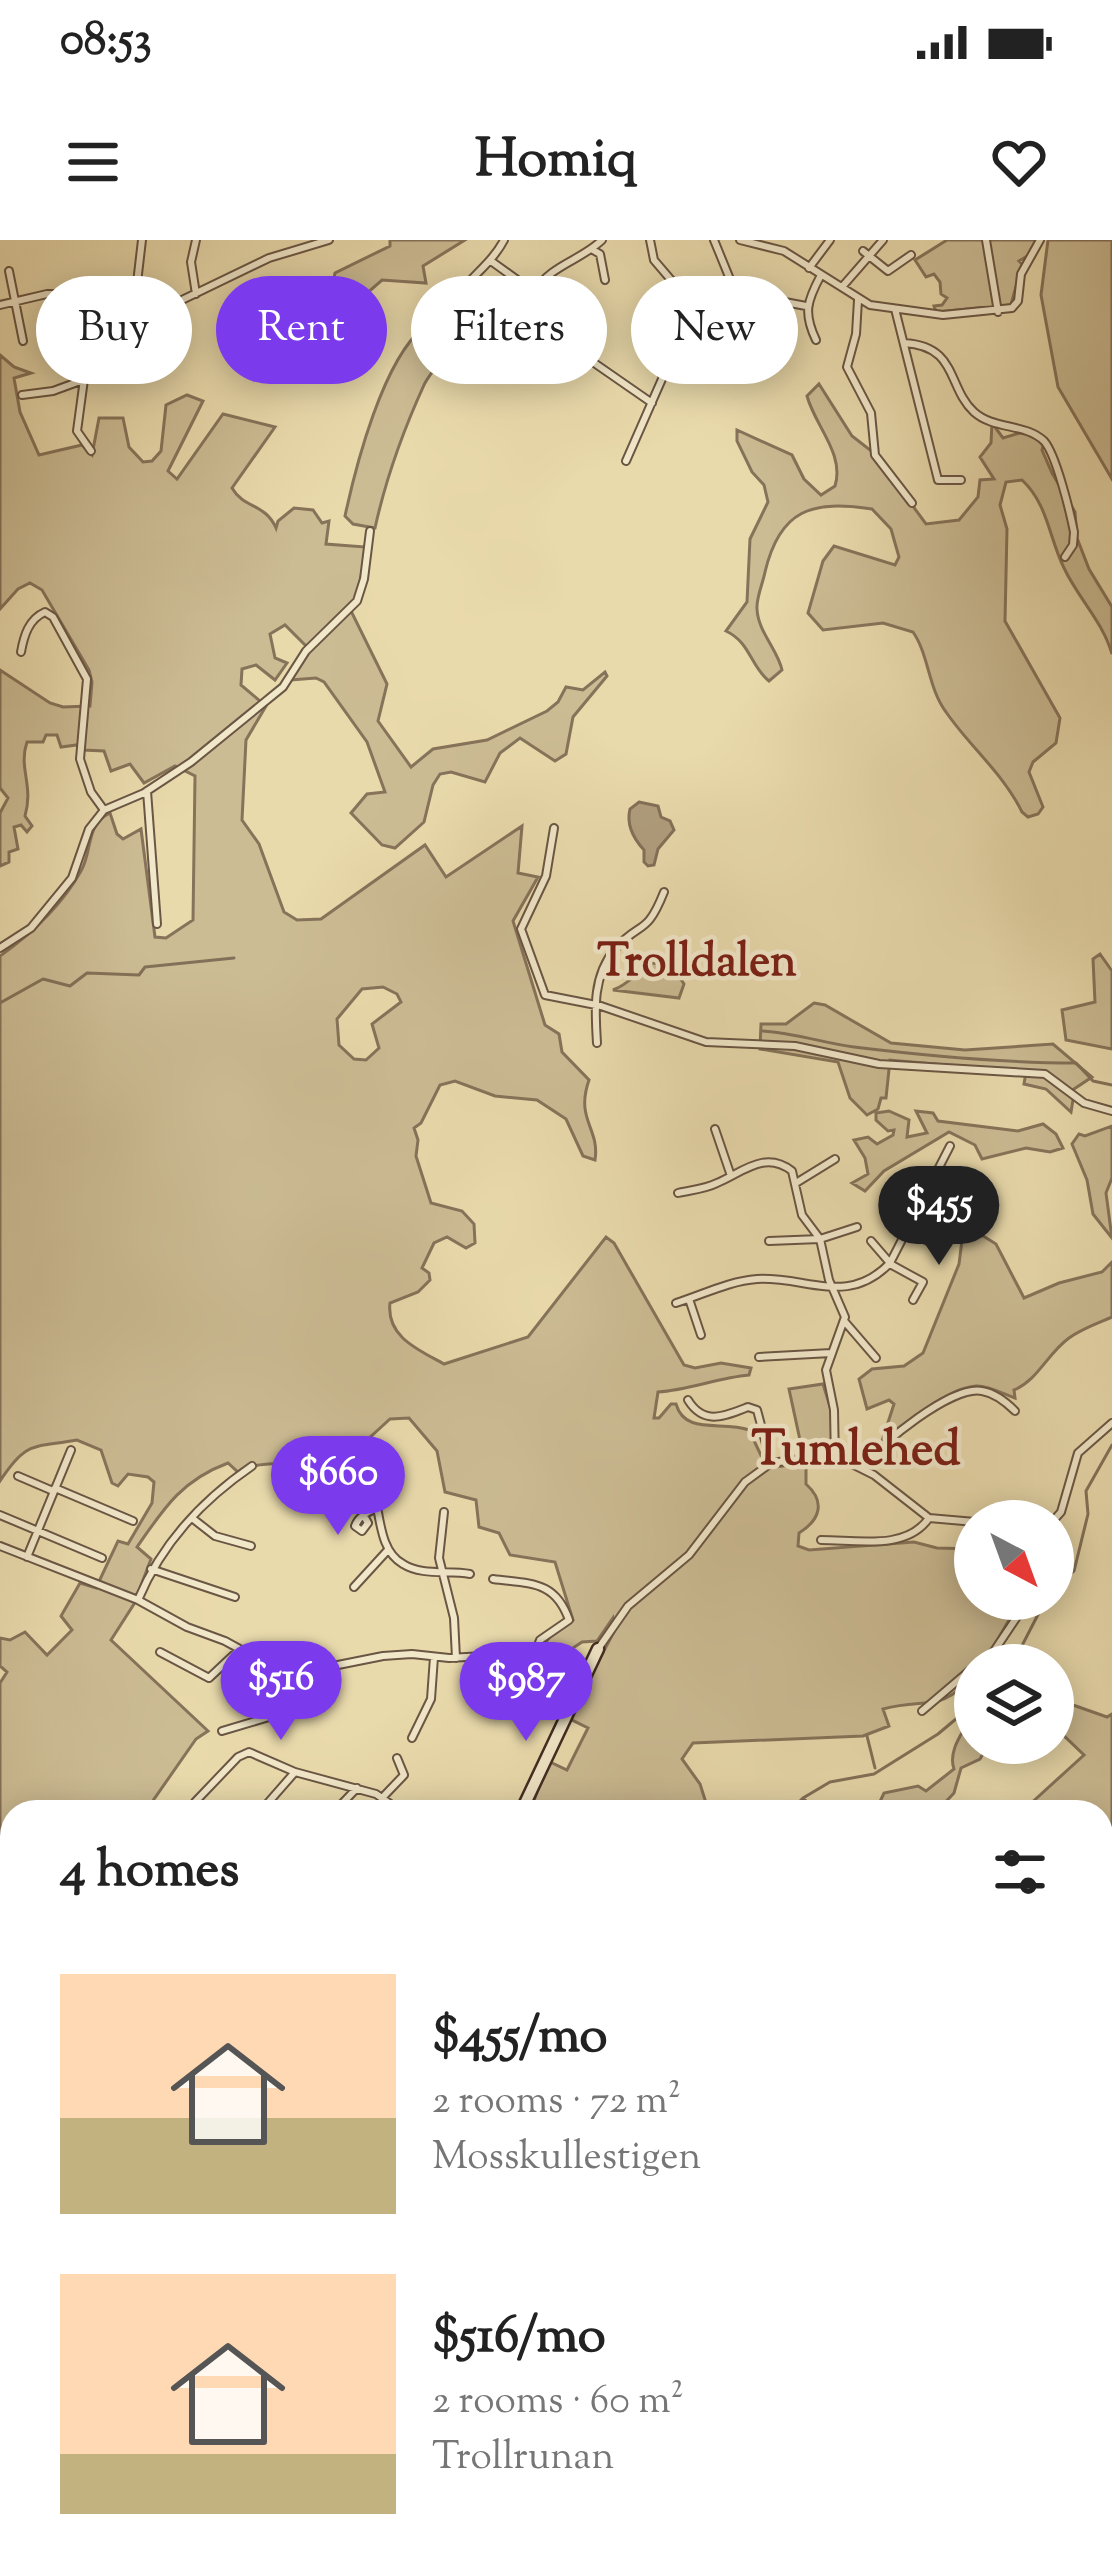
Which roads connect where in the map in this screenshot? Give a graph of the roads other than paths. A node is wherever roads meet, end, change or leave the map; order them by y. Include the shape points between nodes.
1 (142, 240) edge
2 (196, 240) edge
3 (329, 240) edge
4 (504, 240) edge
5 (602, 240) edge
6 (650, 240) edge
7 (714, 240) edge
8 (740, 240) edge
9 (830, 240) edge
10 (883, 240) edge
11 (986, 240) edge
12 (1040, 240) edge
13 (593, 250) junction
14 (866, 254) junction
15 (911, 255) dead end
16 (491, 261) junction
17 (809, 268) junction
18 (9, 271) dead end
19 (821, 275) junction
20 (140, 276) edge
21 (474, 276) edge
22 (512, 276) edge
23 (548, 276) edge
24 (604, 276) edge
25 (668, 276) edge
26 (729, 276) edge
27 (842, 286) junction
28 (196, 293) junction
29 (192, 295) edge
30 (36, 296) edge
31 (858, 300) junction
32 (16, 301) junction
33 (798, 304) edge
34 (0, 305) edge
35 (806, 306) junction
36 (895, 308) junction
37 (998, 312) junction
38 (816, 340) dead end
39 (23, 341) dead end
40 (904, 343) junction
41 (607, 372) edge
42 (73, 384) edge
43 (83, 384) edge
44 (659, 384) edge
45 (22, 395) dead end
46 (652, 404) junction
47 (92, 451) dead end
48 (626, 461) dead end
49 (961, 480) dead end
50 (912, 503) dead end
51 (370, 531) dead end
52 (1066, 557) dead end
53 (21, 652) dead end
54 (147, 791) junction
55 (104, 810) junction
56 (554, 828) dead end
57 (664, 892) dead end
58 (157, 924) dead end
59 (0, 948) edge
60 (595, 1004) junction
61 (597, 1043) dead end
62 (1112, 1111) edge
63 (715, 1129) dead end
64 (950, 1146) dead end
65 (836, 1159) dead end
66 (731, 1175) junction
67 (796, 1184) junction
68 (678, 1193) dead end
69 (857, 1227) dead end
70 (907, 1231) junction
71 (820, 1239) junction
72 (769, 1241) dead end
73 (871, 1241) dead end
74 (937, 1245) dead end
75 (890, 1263) junction
76 (832, 1288) junction
77 (689, 1299) junction
78 (913, 1300) dead end
79 (676, 1303) dead end
80 (845, 1322) junction
81 (701, 1335) dead end
82 (831, 1353) junction
83 (758, 1357) dead end
84 (876, 1358) dead end
85 (688, 1400) dead end
86 (1016, 1411) dead end
87 (1112, 1423) edge
88 (71, 1450) dead end
89 (835, 1461) junction
90 (354, 1463) dead end
91 (771, 1463) junction
92 (252, 1466) dead end
93 (862, 1467) junction
94 (19, 1476) dead end
95 (54, 1490) junction
96 (1064, 1500) edge
97 (378, 1508) junction
98 (444, 1512) dead end
99 (0, 1515) edge
100 (364, 1516) dead end
101 (929, 1518) junction
102 (192, 1519) junction
103 (954, 1520) edge
104 (133, 1521) dead end
105 (37, 1531) junction
106 (821, 1540) dead end
107 (0, 1546) edge
108 (251, 1546) dead end
109 (387, 1551) junction
110 (27, 1557) junction
111 (102, 1558) dead end
112 (151, 1569) junction
113 (441, 1571) junction
114 (470, 1574) dead end
115 (493, 1579) dead end
116 (354, 1587) dead end
117 (236, 1597) dead end
118 (138, 1600) junction
119 (240, 1648) junction
120 (598, 1649) joint
121 (160, 1652) dead end
122 (536, 1653) junction
123 (434, 1657) junction
124 (456, 1658) junction
125 (587, 1671) junction
126 (304, 1679) junction
127 (954, 1683) edge
128 (922, 1711) dead end
129 (222, 1731) dead end
130 (412, 1738) dead end
131 (397, 1758) dead end
132 (296, 1772) junction
133 (357, 1788) junction
134 (383, 1797) junction
135 (198, 1800) edge
136 (271, 1800) edge
137 (346, 1800) edge
138 (387, 1800) edge
139 (526, 1800) edge

1 - 20 street
2 - 28 street
3 - 28 street
4 - 16 street
5 - 13 street
6 - 25 street
7 - 26 street
8 - 17 street via 777,248
9 - 17 street
10 - 14 street
11 - 37 street
12 - 37 street via 1015,305
13 - 23 street
13 - 24 street
14 - 15 street via 888,271
14 - 27 street
16 - 21 street
16 - 22 street
17 - 19 street
18 - 32 street
19 - 27 street
19 - 35 street
27 - 31 street
28 - 29 street
30 - 32 street
31 - 36 street
31 - 50 street via 847,367 872,413 875,454
32 - 34 street
32 - 39 street
33 - 35 street
35 - 38 street
36 - 37 street
36 - 40 street
40 - 49 street via 938,480
40 - 52 street via 944,360 979,416 1030,431 1049,449 1074,532
41 - 46 street
42 - 45 street
43 - 47 street via 77,431
44 - 46 street
46 - 48 street
51 - 54 street via 353,605 274,696
53 - 55 street via 35,618 53,617 87,679 80,760
54 - 55 street
54 - 58 street
55 - 59 street via 67,885 32,928
56 - 60 street via 523,940 545,995
57 - 60 street via 652,924 609,958
60 - 61 street
60 - 62 street via 706,1042 1045,1074 1084,1103
63 - 66 street
64 - 70 street
65 - 67 street
66 - 67 street via 772,1161 790,1168
66 - 68 street
67 - 71 street via 802,1215
69 - 71 street
70 - 74 street
70 - 75 street
71 - 72 street
71 - 76 street
73 - 75 street
75 - 76 street
75 - 78 street via 923,1282
76 - 77 street via 754,1279
76 - 80 street
77 - 79 street
77 - 81 street
80 - 82 street
80 - 84 street
82 - 83 street
82 - 89 street
85 - 91 street via 710,1417 757,1410
86 - 93 street via 990,1394 968,1392 904,1425
87 - 96 street via 1078,1453
88 - 95 street
89 - 91 street
89 - 93 street
90 - 97 street via 368,1476
91 - 120 street via 745,1482 689,1555 628,1606
92 - 102 street
93 - 101 street
94 - 95 street
95 - 104 street
95 - 105 street
97 - 100 street
97 - 109 street
98 - 113 street
99 - 105 street
101 - 103 street
101 - 106 street via 897,1540
102 - 108 street
102 - 112 street
105 - 110 street
105 - 111 street
107 - 110 street
109 - 113 street via 407,1567
109 - 116 street
110 - 118 street
112 - 117 street
112 - 118 street
113 - 114 street
113 - 124 street
115 - 122 street via 550,1590 562,1600 569,1620 539,1640
118 - 119 street
119 - 121 street via 209,1678
119 - 126 street
120 - 125 street
122 - 124 street
122 - 125 street
123 - 124 street
123 - 126 street via 376,1657
123 - 130 street via 431,1699
125 - 139 street
126 - 129 street via 279,1714
127 - 128 street
131 - 134 street via 404,1775
132 - 133 street
132 - 135 street via 243,1753
132 - 136 street
133 - 134 street
133 - 137 street
134 - 138 street

